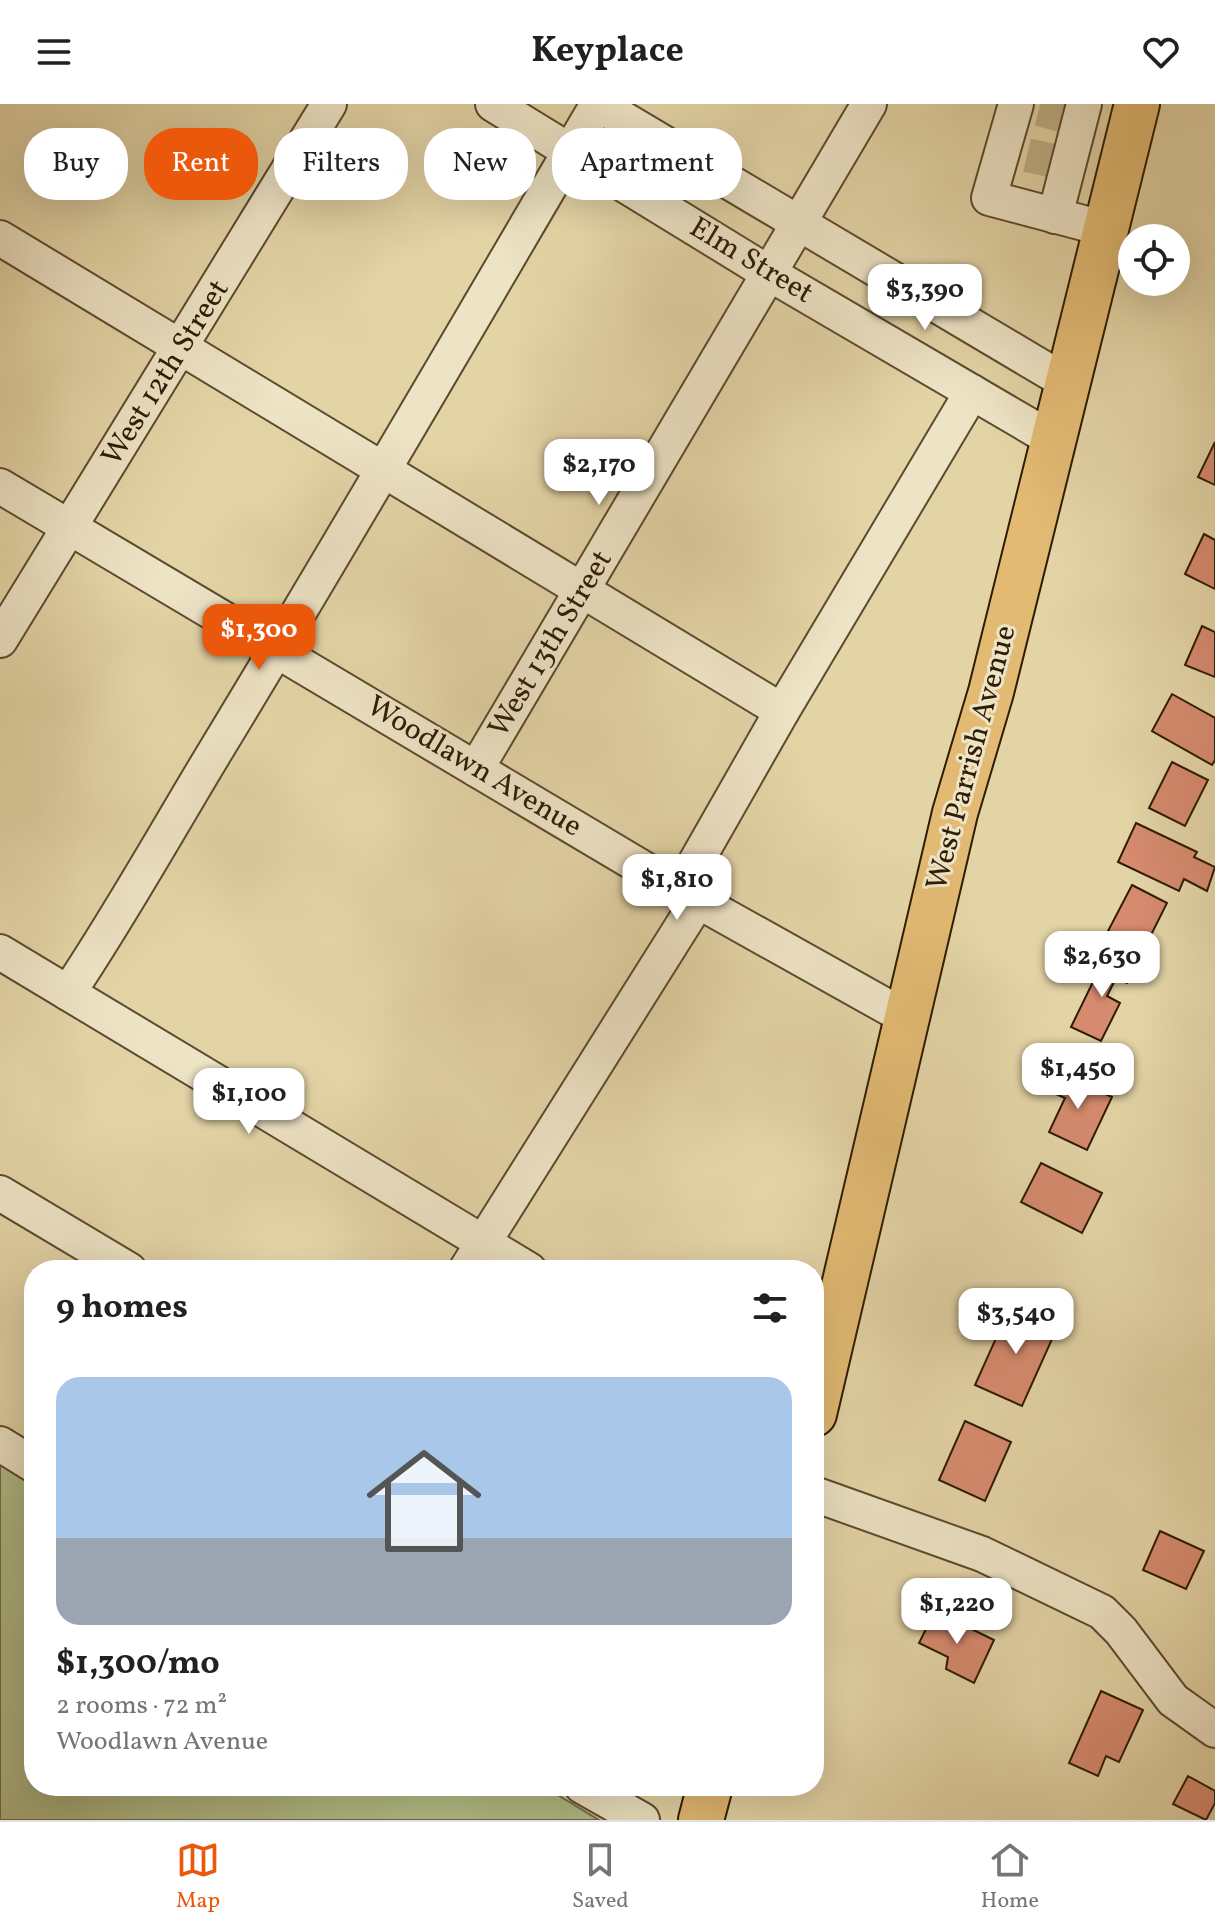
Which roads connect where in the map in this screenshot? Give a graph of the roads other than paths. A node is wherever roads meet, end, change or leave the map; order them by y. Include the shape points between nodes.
1 (329, 104) edge
2 (493, 104) edge
3 (598, 104) edge
4 (869, 104) edge
5 (1137, 104) edge
6 (1052, 110) edge
7 (584, 128) edge
8 (552, 140) edge
9 (1039, 158) junction
10 (552, 182) edge
11 (650, 200) edge
12 (1055, 216) junction
13 (798, 221) junction
14 (1106, 229) junction
15 (0, 238) edge
16 (770, 274) junction
17 (181, 347) junction
18 (1068, 383) junction
19 (972, 392) junction
20 (1052, 439) junction
21 (384, 468) junction
22 (0, 486) edge
23 (71, 527) junction
24 (584, 589) junction
25 (0, 640) edge
26 (277, 649) junction
27 (782, 711) junction
28 (476, 769) junction
29 (689, 896) junction
30 (0, 952) edge
31 (68, 993) junction
32 (909, 1019) junction
33 (0, 1193) edge
34 (474, 1256) edge
35 (112, 1260) edge
36 (824, 1372) edge
37 (0, 1444) edge
38 (24, 1459) edge
39 (824, 1498) edge
40 (1215, 1730) edge
41 (600, 1796) edge
42 (707, 1796) edge
43 (642, 1820) edge
44 (701, 1820) edge

1 - 17 street, West 12th Street
2 - 8 street, Elm Street
3 - 7 street
3 - 13 street, Elm Street
4 - 13 street, West 13th Street
5 - 14 main road, West Parrish Avenue
6 - 9 street
6 - 9 street
9 - 12 street
9 - 12 street via 989,198
10 - 21 street
11 - 16 street, Elm Street
12 - 14 street
13 - 16 street, West 13th Street
13 - 18 street, Elm Street
14 - 18 main road, West Parrish Avenue
15 - 17 street
16 - 19 street, Elm Street
16 - 24 street, West 13th Street
17 - 21 street
17 - 23 street, West 12th Street
18 - 20 main road, West Parrish Avenue
19 - 20 street, Elm Street
19 - 27 street
20 - 32 main road, West Parrish Avenue via 991,692 955,813
21 - 24 street
21 - 26 street
22 - 23 street, Woodlawn Avenue
23 - 25 street, West 12th Street
23 - 26 street, Woodlawn Avenue
24 - 27 street
24 - 28 street, West 13th Street
26 - 28 street, Woodlawn Avenue
26 - 31 street via 113,927
27 - 29 street
28 - 29 street, Woodlawn Avenue
29 - 32 street, Woodlawn Avenue
29 - 34 street
30 - 31 street
31 - 34 street
32 - 36 main road, West Parrish Avenue
33 - 35 street
37 - 38 street
39 - 40 street via 982,1554 1102,1612 1173,1700
41 - 43 street
42 - 44 main road

